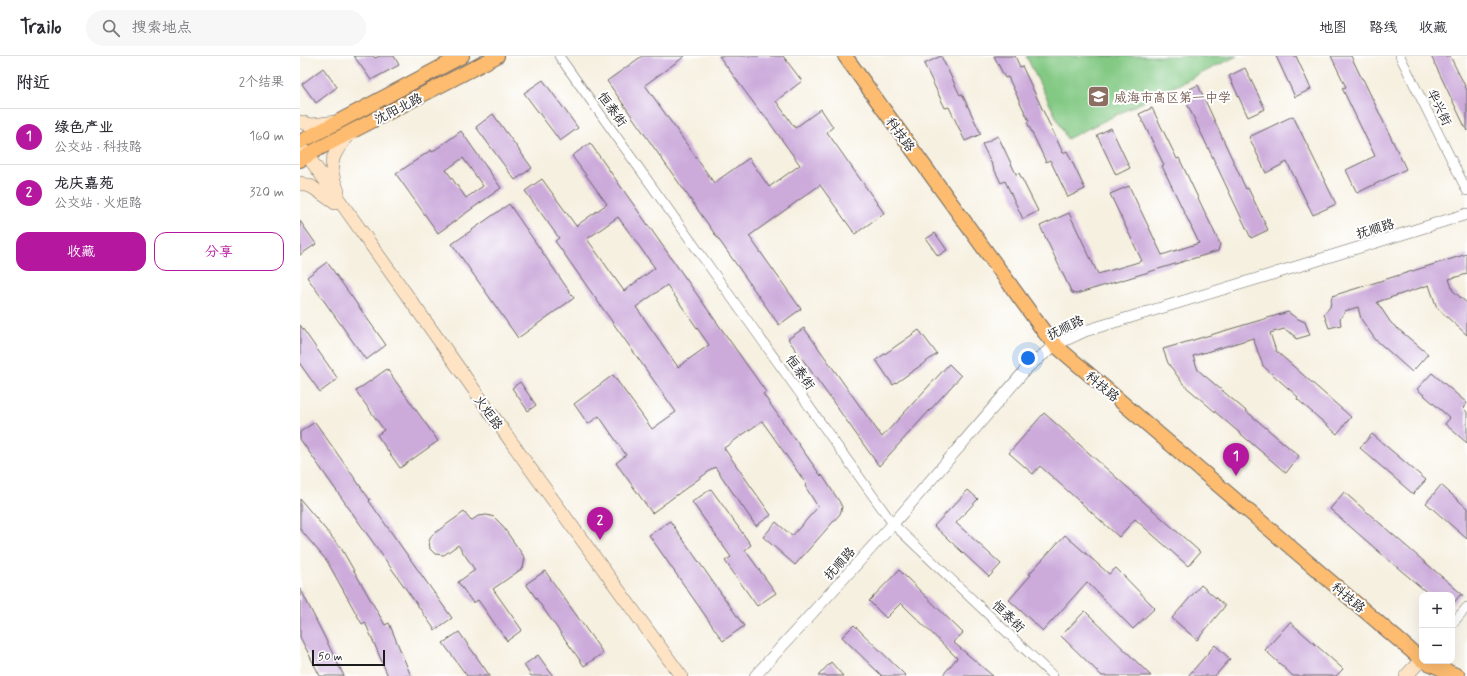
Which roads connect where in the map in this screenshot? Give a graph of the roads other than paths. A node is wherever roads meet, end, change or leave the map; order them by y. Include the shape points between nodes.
1 (462, 56) edge
2 (497, 56) edge
3 (559, 56) edge
4 (845, 56) edge
5 (1400, 56) edge
6 (300, 122) edge
7 (337, 122) junction
8 (352, 132) junction
9 (300, 142) edge
10 (302, 154) edge
11 (300, 183) edge
12 (1467, 191) edge
13 (348, 213) junction
14 (1467, 214) edge
15 (1055, 344) junction
16 (893, 524) junction
17 (1467, 607) edge
18 (1455, 621) edge
19 (1419, 657) edge
20 (1419, 663) edge
21 (1431, 664) edge
22 (679, 674) edge
23 (755, 676) edge
24 (1054, 676) edge
25 (1406, 676) edge
26 (1458, 676) edge

1 - 7 main road, 沈阳北路
2 - 8 main road, 沈阳北路
3 - 16 street, 恒泰街
4 - 15 main road, 科技路
5 - 12 street, 华兴街
6 - 7 main road via 312,125
7 - 9 main road, 沈阳北路
8 - 10 main road, 沈阳北路
8 - 13 main road via 334,153 331,164 332,178
10 - 13 main road, 火炬路
11 - 13 main road via 312,187
13 - 22 main road, 火炬路
14 - 15 street, 抚顺路 via 1084,331
15 - 16 street, 抚顺路 via 1028,366
15 - 19 main road, 科技路
16 - 23 street, 抚顺路
16 - 24 street, 恒泰街
17 - 18 street
20 - 25 main road
21 - 26 main road, 科技路

